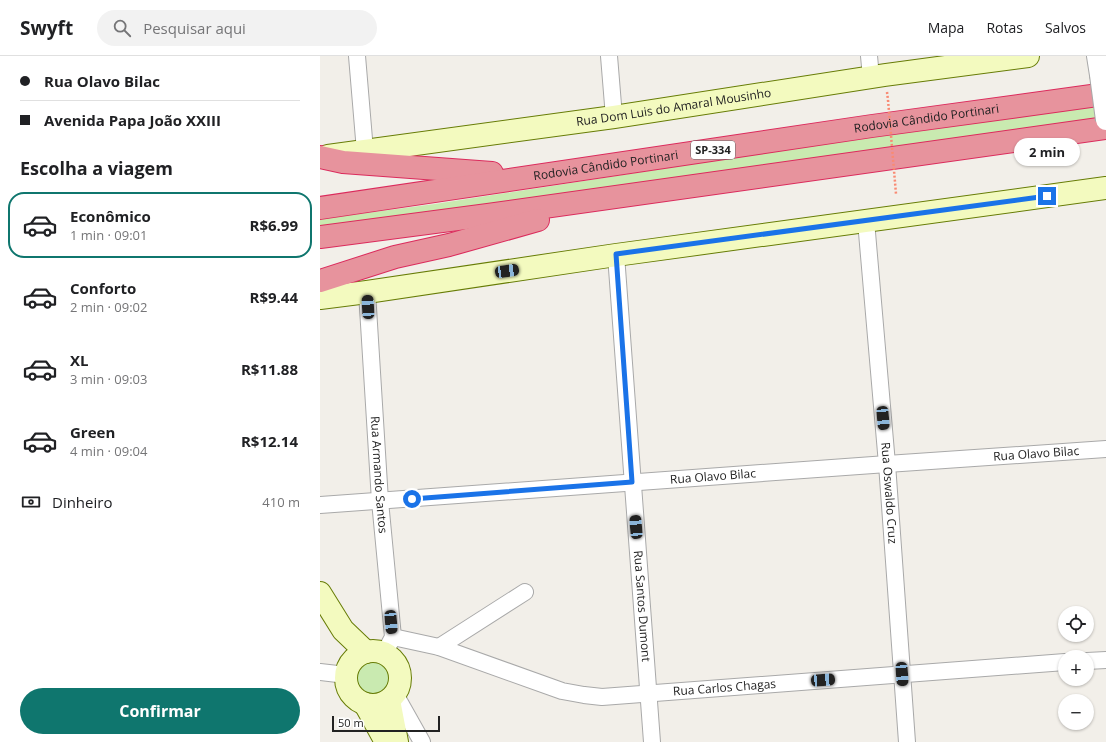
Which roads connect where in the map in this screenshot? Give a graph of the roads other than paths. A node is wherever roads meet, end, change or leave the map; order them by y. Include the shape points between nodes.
1 (357, 56) edge
2 (609, 56) edge
3 (869, 56) edge
4 (1028, 56) edge
5 (1101, 75) edge
6 (871, 78) junction
7 (614, 117) junction
8 (1106, 120) edge
9 (1106, 128) edge
10 (365, 151) junction
11 (320, 157) edge
12 (619, 164) junction
13 (1106, 188) edge
14 (626, 195) junction
15 (320, 208) edge
16 (866, 221) junction
17 (320, 237) edge
18 (616, 254) junction
19 (320, 281) edge
20 (367, 292) junction
21 (320, 298) edge
22 (1106, 449) edge
23 (887, 464) junction
24 (632, 482) junction
25 (380, 501) junction
26 (320, 505) edge
27 (525, 592) dead end
28 (320, 593) edge
29 (439, 647) junction
30 (368, 656) junction
31 (1106, 660) edge
32 (1094, 661) edge
33 (1058, 663) edge
34 (320, 672) edge
35 (902, 674) junction
36 (648, 694) junction
37 (392, 697) junction
38 (365, 704) junction
39 (386, 742) edge
40 (397, 742) edge
41 (422, 742) edge
42 (652, 742) edge
43 (907, 742) edge

1 - 10 street
2 - 7 street
3 - 6 street
4 - 6 main road, Rua Dom Luis do Amaral Mousinho
5 - 8 street, bridge
5 - 12 highway, Rodovia Cândido Portinari / SP-334 via 872,126
6 - 7 main road, Rua Dom Luis do Amaral Mousinho
7 - 10 main road, Rua Dom Luis do Amaral Mousinho
9 - 14 highway
10 - 11 main road, Rua Dom Luis do Amaral Mousinho
11 - 12 highway via 343,162 491,173 545,172
12 - 15 highway, Rodovia Cândido Portinari / SP-334
13 - 16 main road
14 - 17 highway
14 - 19 highway via 449,245 395,257
16 - 18 main road
16 - 23 street, Rua Oswaldo Cruz
18 - 20 main road
18 - 24 street, Rua Santos Dumont
20 - 21 main road
20 - 25 street, Rua Armando Santos
22 - 23 street, Rua Olavo Bilac
23 - 24 street, Rua Olavo Bilac
23 - 35 street, Rua Oswaldo Cruz
24 - 25 street, Rua Olavo Bilac
24 - 36 street, Rua Santos Dumont
25 - 26 street, Rua Olavo Bilac
25 - 30 street, Rua Armando Santos
27 - 29 street
28 - 30 main road via 343,630
29 - 30 street, Rua Carlos Chagas
29 - 36 street, Rua Carlos Chagas via 562,691 602,697
30 - 34 street, Rua Carlos Chagas
30 - 37 main road via 390,658 396,664 400,679 399,687
30 - 38 main road via 347,684 356,700
31 - 32 street
33 - 35 street, Rua Carlos Chagas
35 - 36 street, Rua Carlos Chagas
35 - 43 street, Rua Oswaldo Cruz
36 - 42 street, Rua Santos Dumont
37 - 38 main road via 382,704
37 - 40 main road
37 - 41 street
38 - 39 main road

